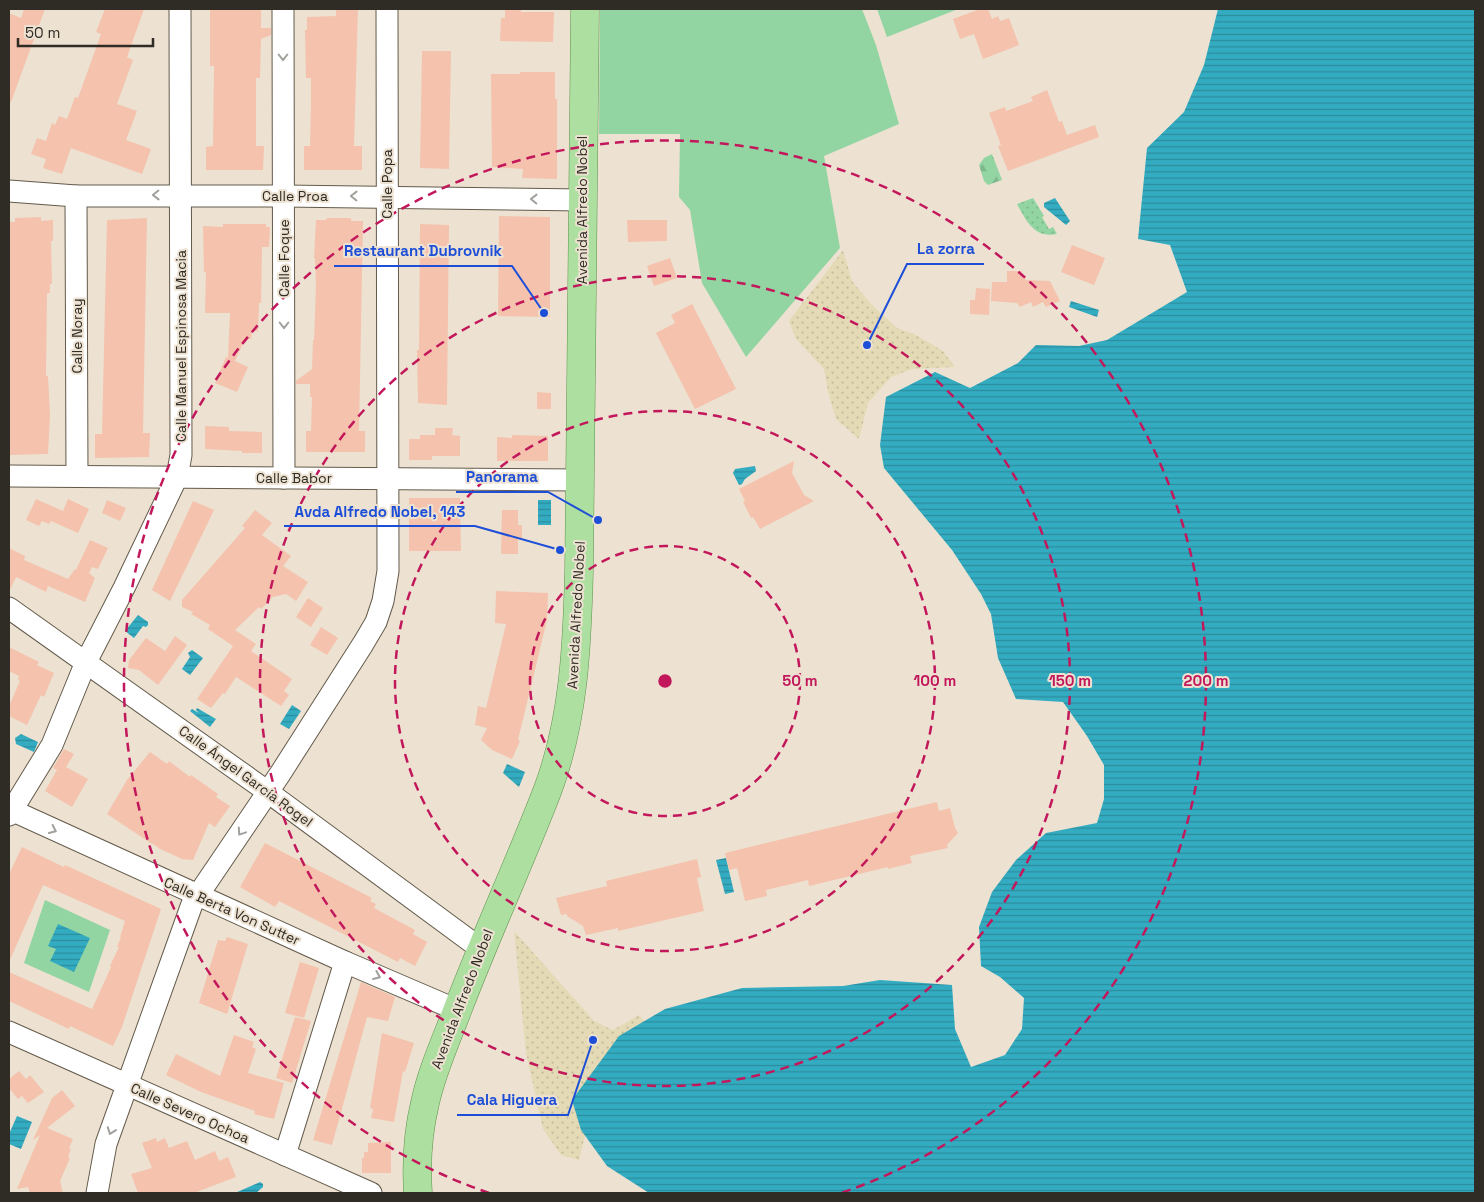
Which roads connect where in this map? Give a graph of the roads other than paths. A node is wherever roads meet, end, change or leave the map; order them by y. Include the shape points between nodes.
1 (180, 9) edge
2 (283, 9) edge
3 (387, 9) edge
4 (585, 9) edge
5 (9, 191) edge
6 (180, 195) junction
7 (76, 196) junction
8 (284, 196) junction
9 (387, 197) junction
10 (582, 200) junction
11 (9, 476) edge
12 (77, 476) junction
13 (177, 477) junction
14 (284, 478) junction
15 (388, 478) junction
16 (580, 480) junction
17 (9, 608) edge
18 (86, 662) junction
19 (268, 792) junction
20 (10, 812) edge
21 (198, 895) junction
22 (481, 949) junction
23 (345, 962) junction
24 (457, 1010) junction
25 (9, 1032) edge
26 (127, 1085) junction
27 (285, 1155) junction
28 (97, 1193) edge
29 (371, 1193) edge
30 (418, 1193) edge

1 - 6 street, Calle Manuel Espinosa Macia
2 -> 8 street, Calle Foque
3 - 9 street, Calle Popa
4 - 10 main road, Avenida Alfredo Nobel
5 - 7 street, Calle Proa
6 -> 7 street, Calle Proa
6 - 8 street, Calle Proa
6 - 13 street, Calle Manuel Espinosa Macia via 182,454
7 - 12 street, Calle Noray
9 -> 8 street, Calle Proa
8 -> 14 street, Calle Foque
10 -> 9 street, Calle Proa
9 - 15 street, Calle Popa
10 - 16 main road, Avenida Alfredo Nobel
11 - 12 street, Calle Babor
12 - 13 street, Calle Babor
13 - 14 street, Calle Babor
13 - 18 street, Calle Manuel Espinosa Macia
14 - 15 street, Calle Babor
15 - 16 street, Calle Babor
15 - 19 street, Calle Popa via 387,583 376,622
16 - 22 main road, Avenida Alfredo Nobel via 578,633 566,728 548,788
17 - 18 street, Calle Ángel García Rogel
18 - 19 street, Calle Ángel García Rogel
18 - 20 street, Calle Manuel Espinosa Macia via 52,745
19 -> 21 street, Calle Popa
19 - 22 street, Calle Ángel García Rogel
20 -> 21 street, Calle Berta Von Sutter
21 - 23 street, Calle Berta Von Sutter
21 - 26 street, Calle Popa
22 - 24 main road, Avenida Alfredo Nobel
23 -> 24 street, Calle Berta Von Sutter
23 - 27 street
24 - 30 main road, Avenida Alfredo Nobel via 425,1101 418,1151
25 - 26 street, Calle Severo Ochoa
26 - 27 street, Calle Severo Ochoa
26 -> 28 street, Calle Popa via 106,1144
27 - 29 street, Calle Severo Ochoa

